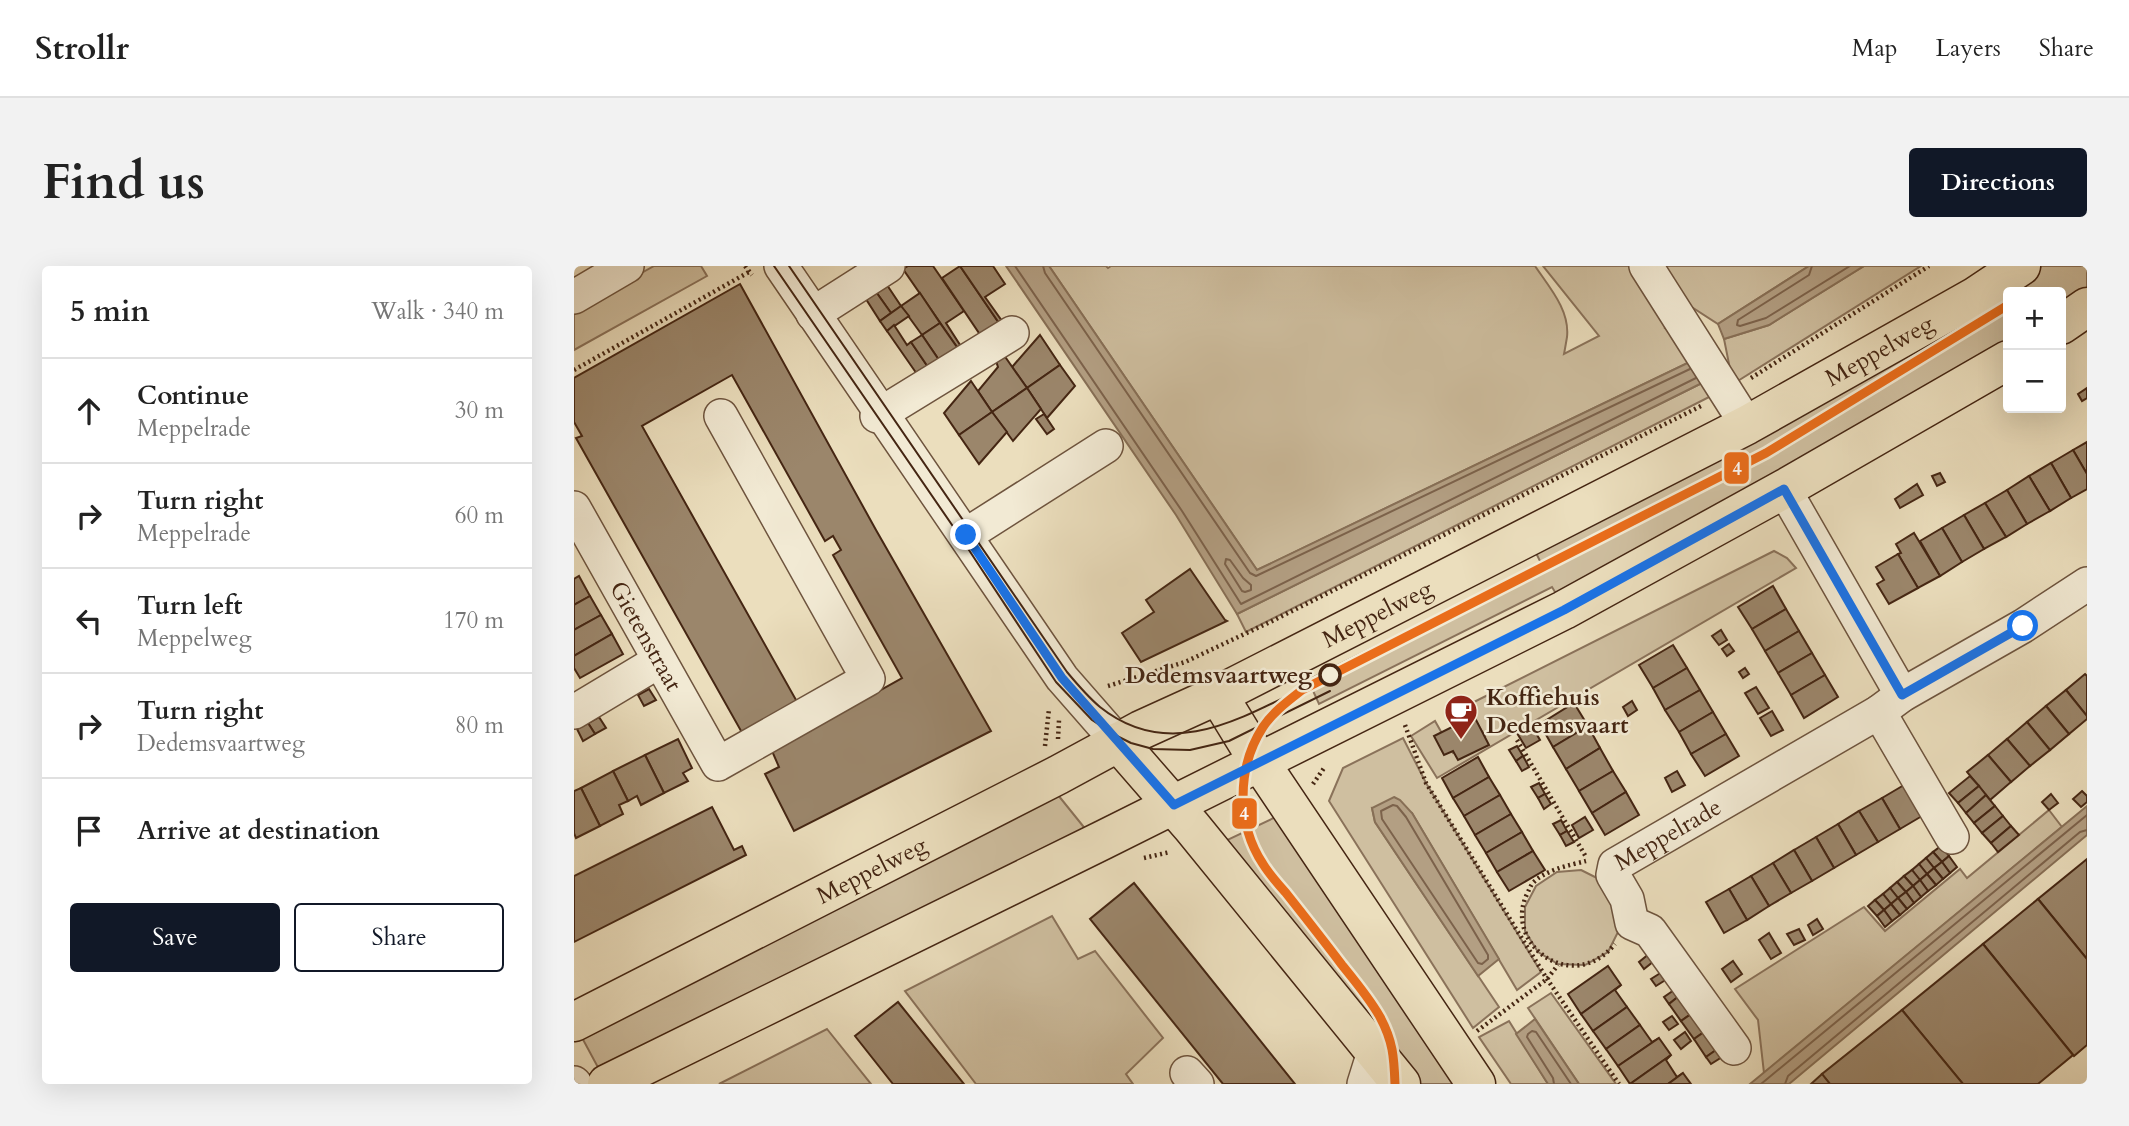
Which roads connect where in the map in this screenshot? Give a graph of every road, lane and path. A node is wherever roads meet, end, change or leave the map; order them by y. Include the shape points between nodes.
1 (627, 266) edge
2 (888, 266) edge
3 (1646, 266) edge
4 (2021, 266) edge
5 (765, 269) edge
6 (574, 297) edge
7 (2087, 307) edge
8 (813, 314) junction
9 (2066, 322) edge
10 (1012, 333) dead end
11 (2003, 362) edge
12 (574, 370) edge
13 (880, 415) junction
14 (721, 416) dead end
15 (1746, 425) junction
16 (1106, 446) dead end
17 (1784, 489) junction
18 (574, 508) edge
19 (966, 535) junction
20 (2087, 584) edge
21 (659, 661) junction
22 (1218, 695) junction
23 (1891, 703) junction
24 (1049, 707) dead end
25 (574, 712) edge
26 (1403, 719) dead end
27 (1517, 740) dead end
28 (1118, 742) junction
29 (1261, 762) junction
30 (1073, 766) junction
31 (1174, 805) junction
32 (1952, 837) dead end
33 (1632, 923) junction
34 (1558, 965) junction
35 (1548, 979) junction
36 (574, 1022) edge
37 (1468, 1037) dead end
38 (1734, 1048) dead end
39 (1369, 1068) edge
40 (607, 1084) edge
41 (1401, 1084) edge
42 (1476, 1084) edge
43 (1619, 1084) edge

1 - 6 street
2 - 8 street
3 - 15 street
4 - 15 main road, Meppelweg
5 - 8 street
5 - 12 path
7 - 9 main road
8 - 13 street
10 - 13 street
11 - 17 main road
13 - 19 street
14 - 21 street, Gietenstraat via 868,679 718,764
15 - 22 main road, Meppelweg
16 - 19 street
17 - 23 street
17 - 29 main road via 1564,610
18 - 21 street, Gietenstraat
19 - 28 street via 1062,678
20 - 23 street, Meppelrade
21 - 25 street
22 - 28 main road, Meppelweg
22 - 29 main road
23 - 32 street
23 - 33 street, Meppelrade via 1615,865 1613,875 1628,899
24 - 30 path via 1059,720 1057,745
26 - 35 path via 1426,783
27 - 34 path via 1589,860 1555,869 1532,884 1521,905 1525,931 1537,952
28 - 30 main road, Meppelweg
28 - 31 main road
29 - 31 main road
29 - 42 main road
30 - 36 main road, Meppelweg
31 - 39 main road
31 - 40 main road
33 - 34 path via 1608,952 1585,965
33 - 38 street via 1650,931
34 - 35 path
35 - 37 path
35 - 43 path
39 - 41 main road

